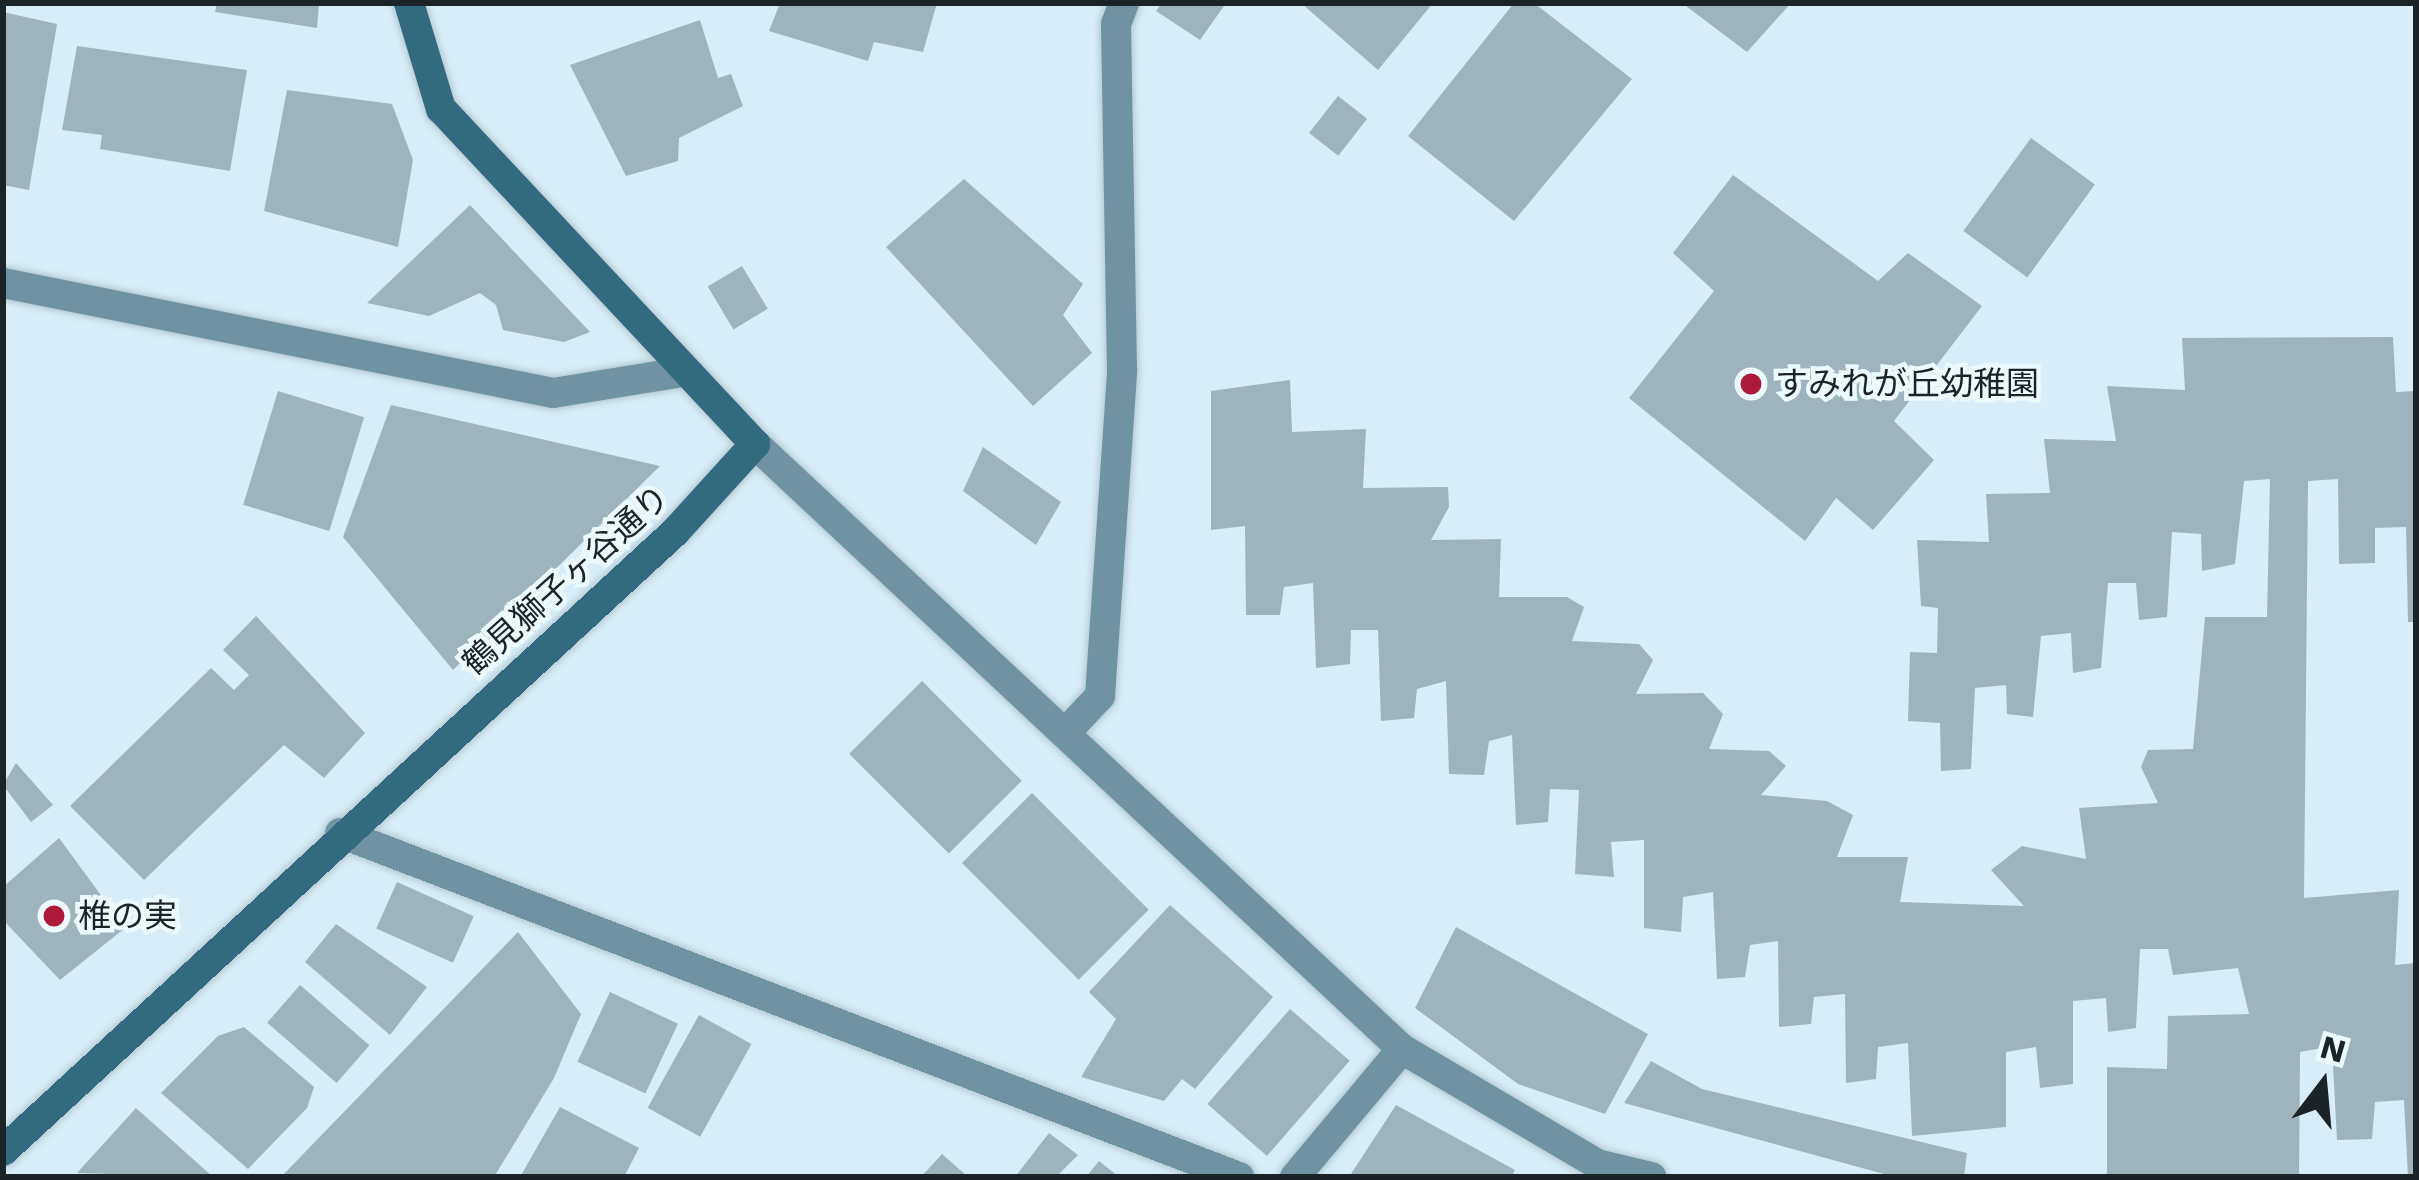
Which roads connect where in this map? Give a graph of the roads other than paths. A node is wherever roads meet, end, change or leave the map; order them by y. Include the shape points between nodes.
1 (409, 3) edge
2 (1124, 3) edge
3 (3, 283) edge
4 (683, 372) junction
5 (755, 445) junction
6 (1068, 730) junction
7 (340, 833) junction
8 (1402, 1049) junction
9 (3, 1151) edge
10 (1239, 1177) edge
11 (1295, 1177) edge
12 (1651, 1177) edge

1 - 4 main road via 440,109
2 - 6 street via 1116,24 1123,370 1100,696
3 - 4 street via 553,393
4 - 5 main road
5 - 6 street
5 - 7 main road, 鶴見獅子ヶ谷通り via 676,532
6 - 8 street
7 - 9 main road, 鶴見獅子ヶ谷通り
7 - 10 street
8 - 11 street
8 - 12 street via 1597,1164

